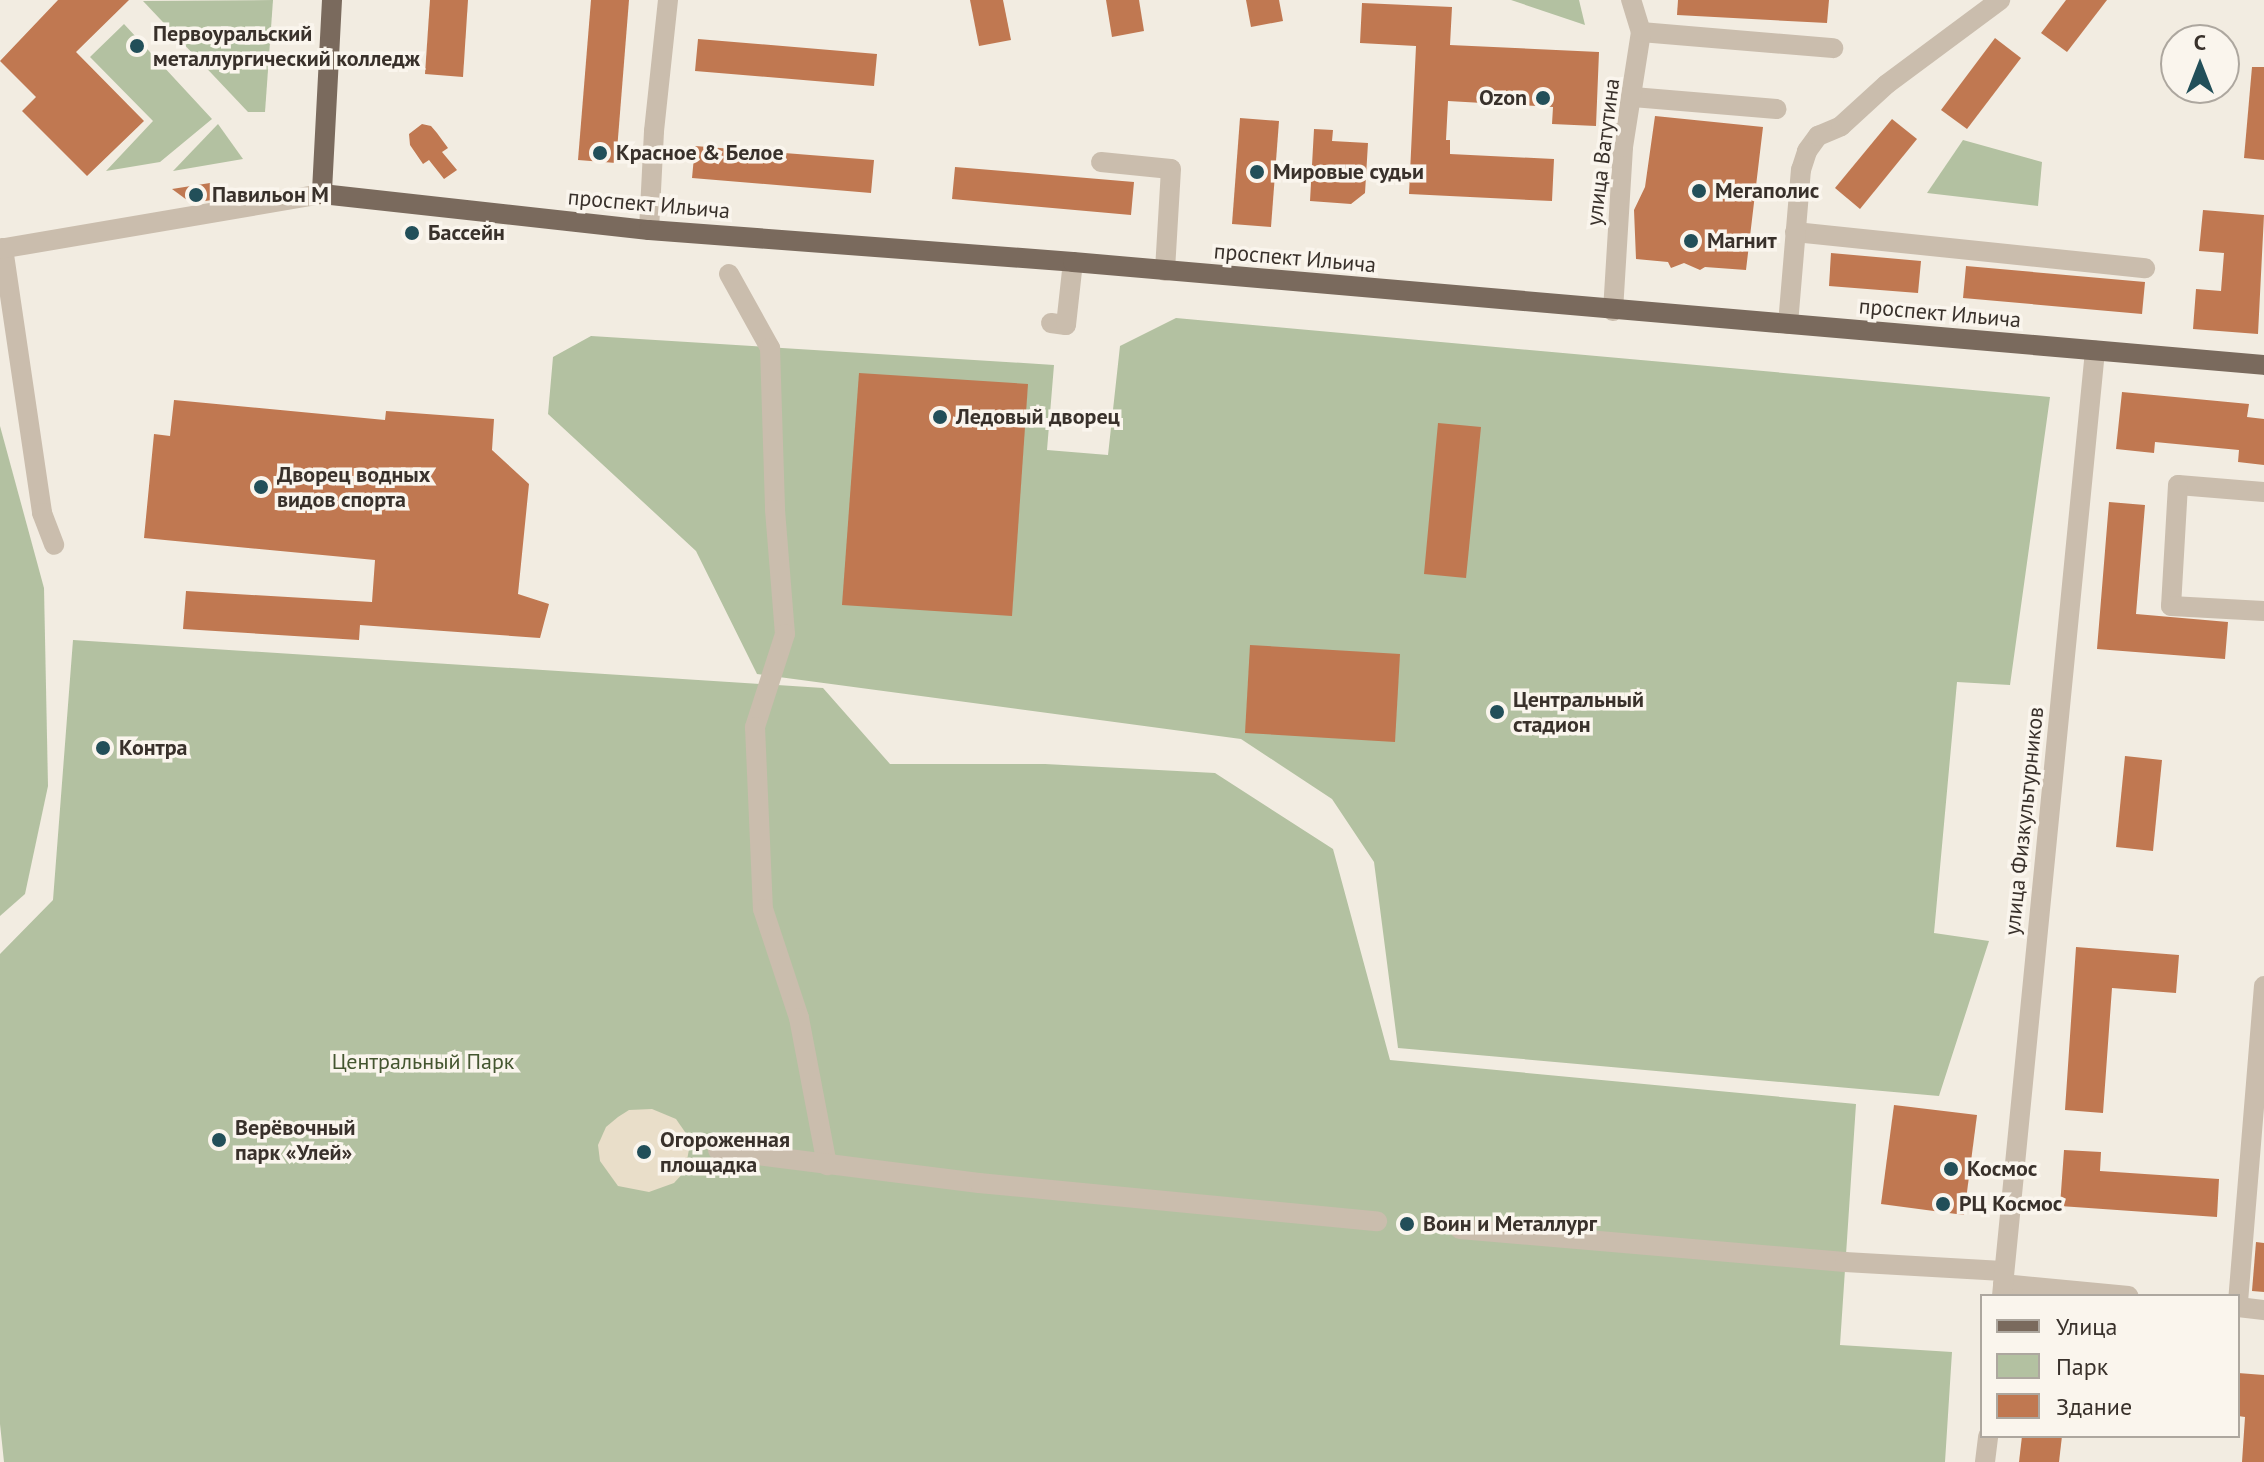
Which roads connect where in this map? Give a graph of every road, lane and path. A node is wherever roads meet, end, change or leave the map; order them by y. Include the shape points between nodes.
1 (332, 0) edge
2 (668, 0) edge
3 (1631, 0) edge
4 (2000, 0) edge
5 (1641, 32) junction
6 (1833, 48) dead end
7 (1633, 97) junction
8 (1777, 109) dead end
9 (1101, 162) dead end
10 (322, 194) junction
11 (649, 230) junction
12 (1795, 232) junction
13 (2, 249) edge
14 (1073, 262) junction
15 (2145, 268) dead end
16 (1165, 271) junction
17 (729, 274) dead end
18 (1613, 311) junction
19 (15, 322) junction
20 (1051, 323) dead end
21 (1788, 324) junction
22 (0, 342) edge
23 (2095, 351) junction
24 (2264, 365) edge
25 (2264, 492) edge
26 (54, 545) dead end
27 (2264, 611) edge
28 (2264, 986) edge
29 (718, 1150) dead end
30 (827, 1165) junction
31 (1377, 1221) dead end
32 (1460, 1229) dead end
33 (2003, 1284) edge
34 (2107, 1294) edge
35 (2239, 1294) edge
36 (2240, 1304) edge
37 (2264, 1310) edge
38 (1988, 1438) edge
39 (1985, 1462) edge

1 - 10 main road
2 - 11 street
3 - 5 street, улица Ватутина
4 - 12 street via 1887,84 1841,126 1818,136 1801,170
5 - 6 street
5 - 7 street, улица Ватутина
7 - 8 street
7 - 18 street, улица Ватутина via 1623,147
9 - 16 street via 1171,169
10 - 11 main road, проспект Ильича
10 - 13 street, проспект Ильича
11 - 14 main road, проспект Ильича
12 - 15 street
12 - 21 street
13 - 19 street
14 - 16 main road, проспект Ильича
14 - 20 street via 1066,325
16 - 18 main road, проспект Ильича
17 - 30 street via 770,348 785,634 755,727 763,909 799,1018
18 - 21 main road, проспект Ильича
19 - 22 street
19 - 26 street via 42,513
21 - 23 main road, проспект Ильича
23 - 24 main road, проспект Ильича
23 - 33 street, улица Физкультурников
25 - 27 street via 2178,485 2171,606
28 - 35 street
29 - 30 street
30 - 31 street
32 - 33 street via 1845,1262
33 - 34 street
36 - 37 street
38 - 39 street

